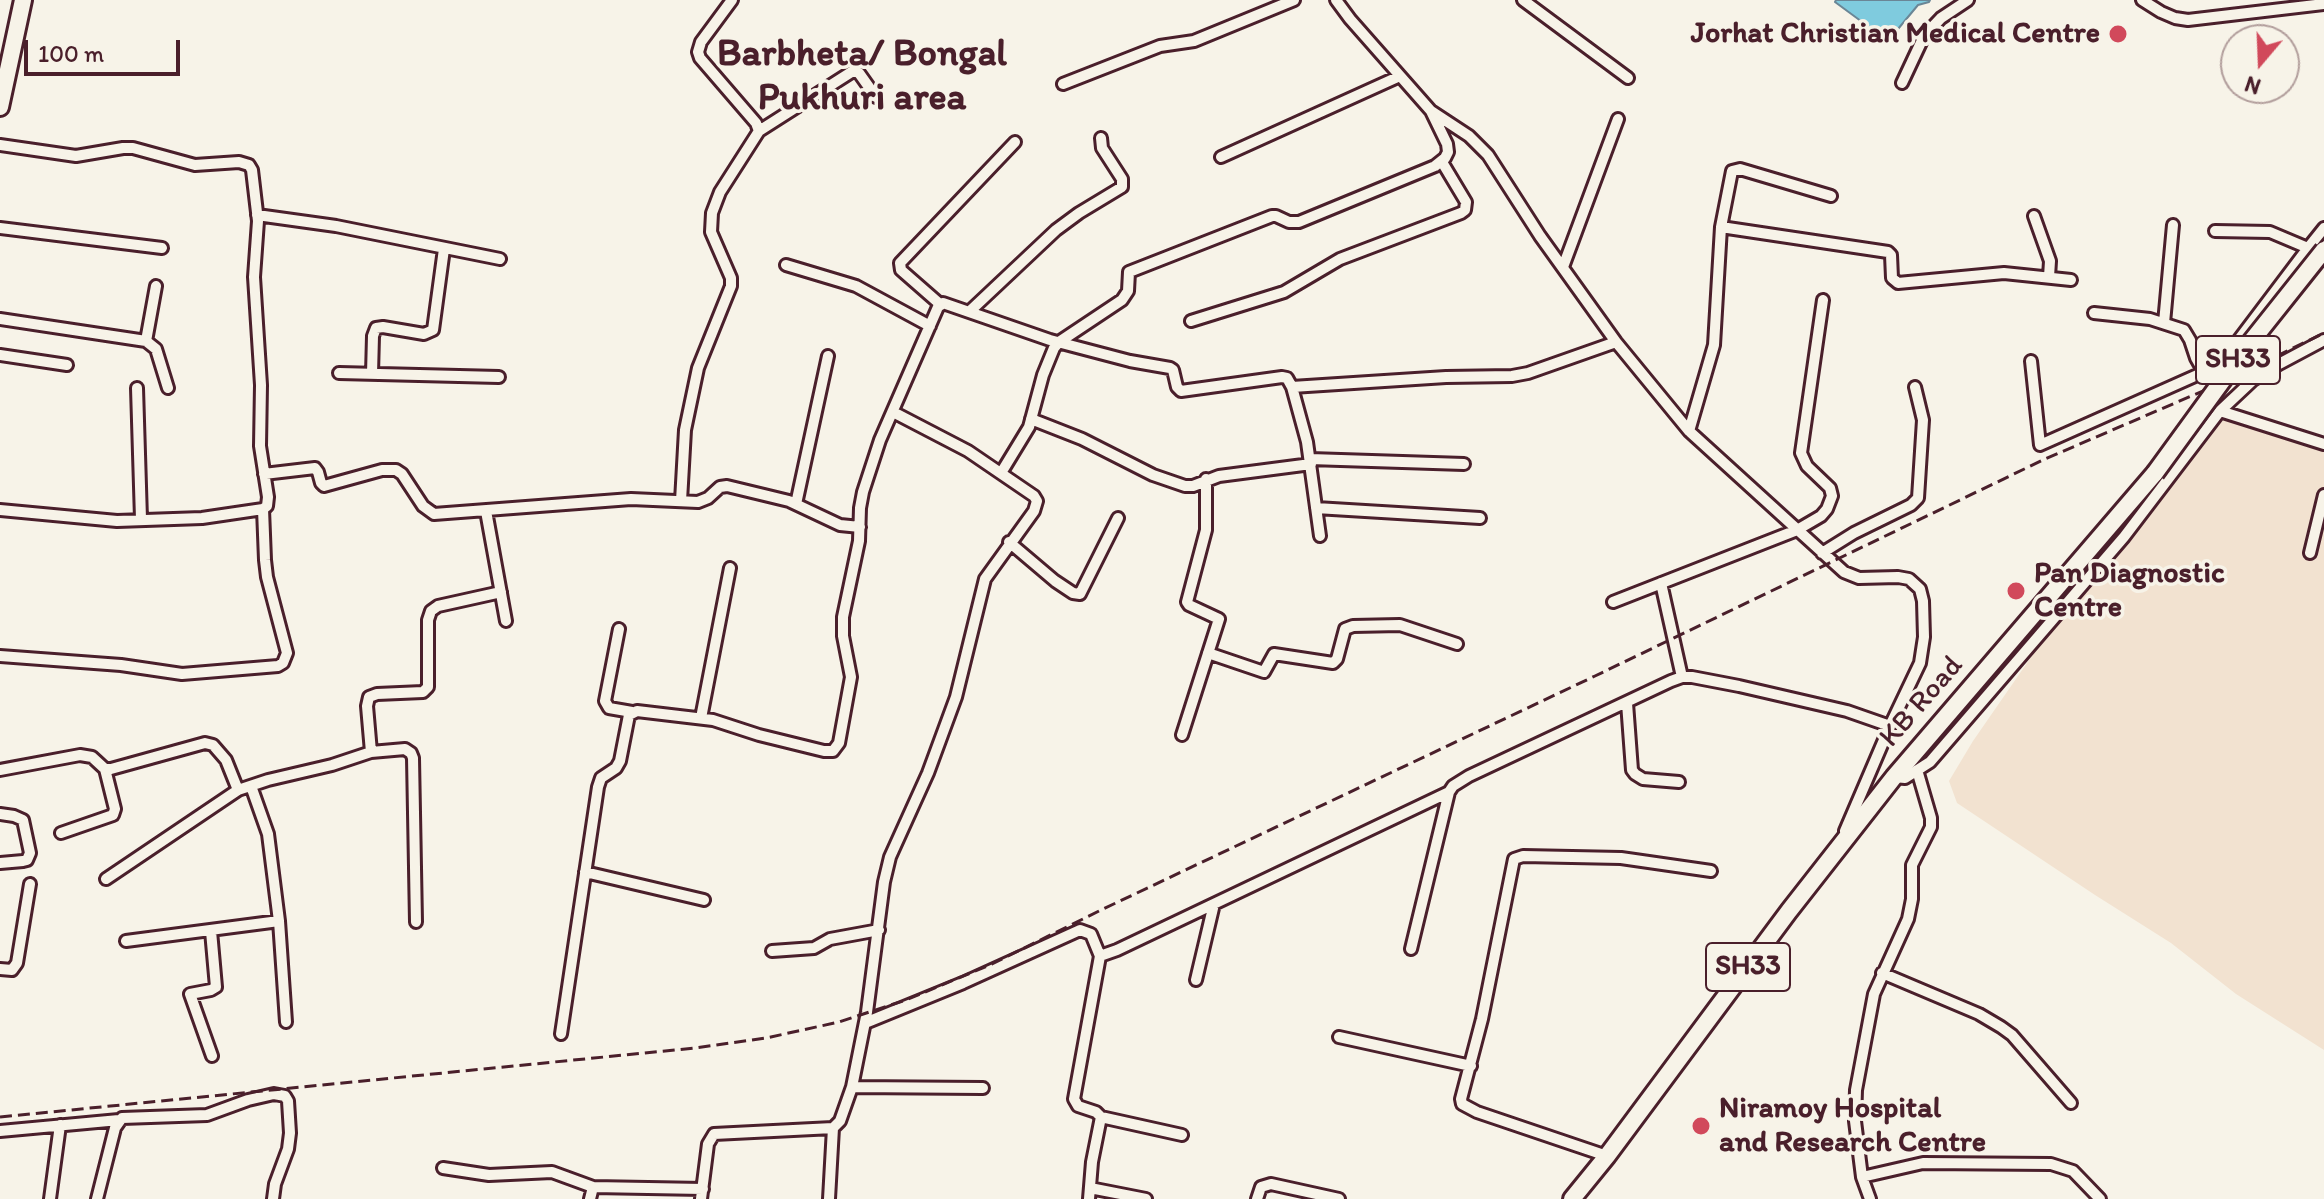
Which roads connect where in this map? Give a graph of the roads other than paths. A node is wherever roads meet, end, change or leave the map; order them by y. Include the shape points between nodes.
1 (23, 0) edge
2 (732, 0) edge
3 (1294, 0) edge
4 (1336, 0) edge
5 (1523, 0) edge
6 (1968, 0) edge
7 (2142, 0) edge
8 (2324, 4) edge
9 (1400, 76) junction
10 (1628, 78) dead end
11 (1902, 83) dead end
12 (1063, 84) dead end
13 (876, 97) dead end
14 (0, 107) edge
15 (1431, 111) junction
16 (1618, 119) dead end
17 (759, 131) junction
18 (1101, 138) dead end
19 (1015, 142) dead end
20 (0, 145) edge
21 (1221, 157) dead end
22 (1442, 162) junction
23 (1831, 196) dead end
24 (257, 215) junction
25 (2034, 216) dead end
26 (2173, 225) dead end
27 (1721, 227) junction
28 (0, 228) edge
29 (2324, 228) edge
30 (2215, 231) dead end
31 (162, 248) dead end
32 (444, 249) junction
33 (2316, 249) edge
34 (500, 259) dead end
35 (786, 265) dead end
36 (1563, 267) junction
37 (2049, 277) junction
38 (2071, 280) dead end
39 (156, 286) dead end
40 (1823, 300) dead end
41 (941, 305) junction
42 (970, 311) junction
43 (2094, 313) dead end
44 (0, 319) edge
45 (1191, 321) dead end
46 (2164, 323) junction
47 (930, 326) junction
48 (2324, 340) edge
49 (146, 341) junction
50 (1059, 342) junction
51 (1616, 342) junction
52 (0, 355) edge
53 (828, 356) dead end
54 (2031, 361) dead end
55 (67, 365) dead end
56 (2204, 372) junction
57 (339, 373) dead end
58 (372, 374) junction
59 (499, 377) dead end
60 (1292, 387) junction
61 (1915, 387) dead end
62 (137, 388) dead end
63 (168, 388) dead end
64 (2220, 411) junction
65 (893, 412) junction
66 (1031, 419) junction
67 (1689, 431) junction
68 (2324, 444) edge
69 (1311, 462) junction
70 (1464, 464) dead end
71 (1001, 473) junction
72 (264, 474) junction
73 (1206, 479) junction
74 (2324, 495) edge
75 (681, 501) junction
76 (796, 504) junction
77 (1316, 508) junction
78 (263, 509) junction
79 (0, 510) edge
80 (486, 511) junction
81 (1118, 518) dead end
82 (1480, 518) dead end
83 (141, 519) junction
84 (860, 527) junction
85 (1797, 530) junction
86 (1320, 536) dead end
87 (1009, 542) junction
88 (1822, 553) junction
89 (2310, 553) dead end
90 (730, 568) dead end
91 (1661, 583) junction
92 (501, 592) junction
93 (1613, 602) dead end
94 (506, 621) dead end
95 (619, 629) dead end
96 (1457, 644) dead end
97 (1208, 653) junction
98 (0, 656) edge
99 (1682, 677) junction
100 (1627, 703) junction
101 (632, 712) junction
102 (701, 718) junction
103 (1890, 726) junction
104 (1182, 735) dead end
105 (371, 752) junction
106 (105, 769) junction
107 (0, 770) edge
108 (1917, 770) junction
109 (1894, 777) junction
110 (1679, 782) dead end
111 (251, 786) junction
112 (238, 790) junction
113 (1449, 792) junction
114 (0, 814) edge
115 (61, 833) dead end
116 (1836, 851) junction
117 (0, 863) edge
118 (1711, 871) dead end
119 (585, 872) junction
120 (106, 879) dead end
121 (30, 884) dead end
122 (704, 900) dead end
123 (1214, 904) junction
124 (279, 921) junction
125 (416, 922) dead end
126 (879, 930) junction
127 (211, 931) junction
128 (126, 941) dead end
129 (1411, 949) dead end
130 (772, 951) dead end
131 (1100, 956) junction
132 (0, 969) edge
133 (1882, 973) junction
134 (1196, 980) dead end
135 (286, 1022) dead end
136 (865, 1023) junction
137 (561, 1034) dead end
138 (1339, 1037) dead end
139 (212, 1056) dead end
140 (1471, 1066) junction
141 (852, 1087) junction
142 (983, 1088) dead end
143 (2071, 1103) dead end
144 (1101, 1117) junction
145 (119, 1120) junction
146 (60, 1125) junction
147 (833, 1128) junction
148 (0, 1131) edge
149 (1182, 1135) dead end
150 (1607, 1156) junction
151 (443, 1168) dead end
152 (1862, 1177) junction
153 (593, 1187) junction
154 (702, 1194) edge
155 (1089, 1194) edge
156 (50, 1199) edge
157 (97, 1199) edge
158 (273, 1199) edge
159 (590, 1199) edge
160 (829, 1199) edge
161 (1146, 1199) edge
162 (1257, 1199) edge
163 (1339, 1199) edge
164 (1572, 1199) edge
165 (1870, 1199) edge
166 (2100, 1199) edge

1 - 14 main road
2 - 17 street via 698,52
3 - 12 street via 1194,41 1160,46
4 - 9 street
5 - 10 street
6 - 11 street via 1924,36
7 - 8 street via 2188,20
9 - 15 street
9 - 21 street
13 - 17 street via 853,71
15 - 22 street via 1447,144
15 - 36 street via 1488,155
16 - 36 street
17 - 75 street via 712,213 711,232 731,286 698,368 685,430
18 - 42 street via 1122,187 1056,230
19 - 41 street via 900,263 901,270
20 - 24 street via 76,156 133,148 195,165 245,163 252,170
22 - 45 street via 1466,202 1461,213 1340,259 1284,292
22 - 50 street via 1299,222 1272,216 1136,268 1129,272 1122,300
23 - 27 street via 1736,168
24 - 32 street
24 - 72 street via 254,277
25 - 37 street via 2050,261
26 - 46 street
27 - 37 street via 1888,252 1892,278 1898,283 2004,273
27 - 67 street via 1714,345
28 - 31 street
29 - 33 street
30 - 33 street via 2270,232
32 - 34 street
32 - 58 street via 433,330 424,334 376,328
33 - 56 street via 2231,350
33 - 109 main road, KB Road / SH33, bridge via 2155,473
35 - 47 street via 856,286
36 - 51 street
37 - 38 street
39 - 49 street
40 - 85 street via 1801,453 1832,496 1821,516
41 - 42 street
41 - 47 street
42 - 50 street
43 - 46 street
44 - 49 street
46 - 56 street via 2184,330
47 - 65 street
48 - 64 street via 2264,372
49 - 63 street via 156,349
50 - 60 street via 1170,368 1181,391 1282,377
50 - 66 street
51 - 60 street via 1512,376
51 - 67 street
52 - 55 street
53 - 76 street
54 - 56 street via 2040,445
57 - 58 street
58 - 59 street
60 - 69 street
61 - 88 street via 1923,420 1918,498
62 - 83 street
64 - 68 street
64 - 108 street via 2124,537 1930,762
65 - 71 street
65 - 84 street via 871,466
66 - 71 street
66 - 73 street via 1177,485 1193,486
67 - 85 street
69 - 70 street
69 - 73 street
69 - 77 street
71 - 87 street via 1037,501
72 - 78 street via 268,501
72 - 80 street via 315,468 322,485 328,486 396,470 428,512
73 - 97 street via 1205,538 1186,598 1189,605 1219,619
74 - 89 street
75 - 76 street via 703,501 727,486
75 - 80 street via 621,499
76 - 84 street via 840,525
77 - 82 street
77 - 86 street
78 - 83 street
78 - 98 street via 266,569 287,653 283,663 265,669 182,674
79 - 83 street
80 - 92 street
81 - 87 street via 1080,594 1061,586
84 - 102 street via 843,617 851,677 836,748 824,751
85 - 88 street
85 - 91 street
87 - 126 street via 985,579 956,697 890,857
88 - 103 street via 1852,576 1909,579 1920,589 1923,649
90 - 102 street
91 - 93 street
91 - 99 street
92 - 94 street
92 - 105 street via 431,611 428,687 423,692 369,697
95 - 101 street via 605,701 609,708
96 - 97 street via 1400,625 1353,626 1345,629 1333,663 1274,654 1264,672
97 - 104 street
99 - 100 street
99 - 103 street via 1812,702
100 - 110 street via 1632,770 1643,779
100 - 113 street via 1469,776
101 - 102 street
101 - 119 street via 620,761 599,782
103 - 116 street
105 - 111 street
105 - 125 street via 411,753
106 - 107 street via 92,757 80,755
106 - 112 street via 205,743 226,760
106 - 115 street via 113,815
108 - 109 street via 1905,778
108 - 133 street via 1931,827 1912,865 1908,919
109 - 116 main road, KB Road / SH33
111 - 112 street
111 - 124 street via 268,834
112 - 120 street
113 - 123 street
113 - 129 street
114 - 117 street via 23,820 30,853 27,860
116 - 150 main road, KB Road / SH33
118 - 140 street via 1606,857 1514,859
119 - 122 street
119 - 137 street
121 - 132 street via 17,963 12,970
123 - 131 street
123 - 134 street
124 - 127 street
124 - 135 street
126 - 130 street via 830,939 814,948
126 - 136 street
127 - 128 street
127 - 139 street via 216,987 190,996
131 - 136 street via 1091,934 1080,930
131 - 144 street via 1074,1099
133 - 143 street via 2001,1027
133 - 152 street via 1856,1090
136 - 141 street
138 - 140 street
140 - 150 street via 1461,1099 1467,1108
141 - 142 street
141 - 147 street
144 - 149 street
144 - 155 street
145 - 146 street
145 - 157 street
145 - 158 street via 207,1115 248,1100 285,1096 290,1141
146 - 148 street
146 - 156 street
147 - 154 street via 714,1134
147 - 160 street
150 - 164 main road, KB Road / SH33
151 - 153 street via 489,1175 552,1172
152 - 165 street
152 - 166 street via 1923,1163 2051,1164 2080,1176
153 - 154 street
153 - 159 street
155 - 161 street
162 - 163 street via 1261,1187 1271,1184

